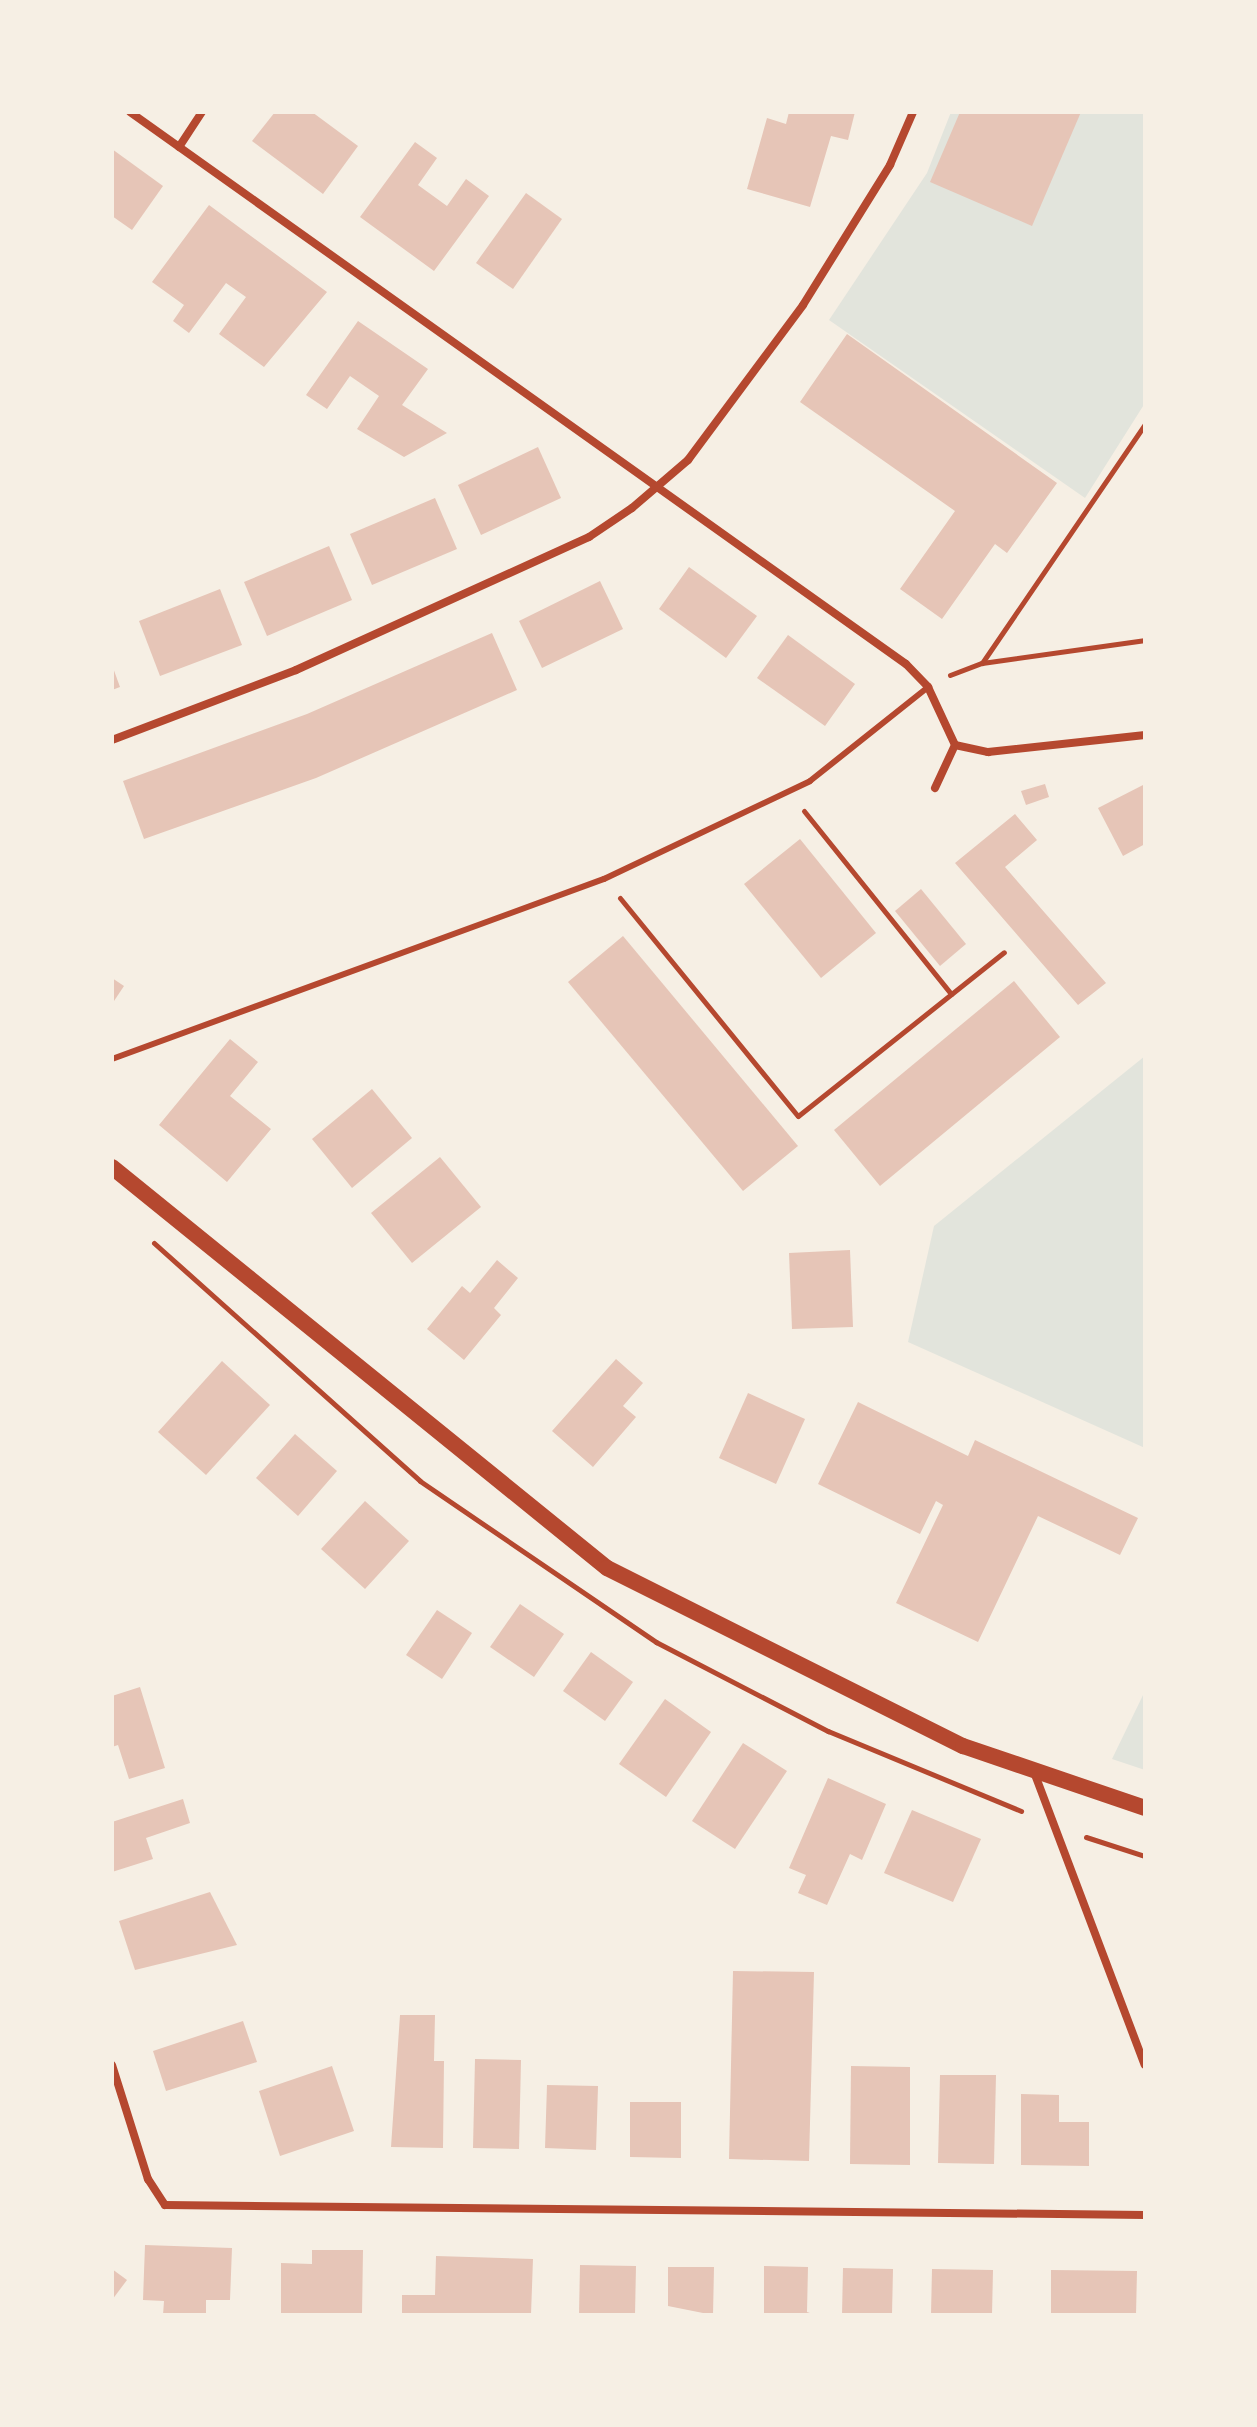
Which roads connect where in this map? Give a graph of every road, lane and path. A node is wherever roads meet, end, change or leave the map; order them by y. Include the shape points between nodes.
1 (130, 112) edge
2 (202, 112) edge
3 (913, 112) edge
4 (179, 147) junction
5 (1145, 424) edge
6 (654, 488) junction
7 (1145, 640) edge
8 (982, 663) junction
9 (928, 687) junction
10 (1145, 735) edge
11 (112, 740) edge
12 (955, 745) junction
13 (935, 788) dead end
14 (788, 792) junction
15 (604, 879) junction
16 (1004, 952) dead end
17 (951, 994) junction
18 (112, 1059) edge
19 (112, 1167) edge
20 (1034, 1772) junction
21 (1145, 1808) edge
22 (112, 2065) edge
23 (1145, 2065) edge
24 (1145, 2215) edge

1 - 4 street
2 - 4 street
3 - 6 street via 890,165 803,305 711,432
4 - 6 street
5 - 8 path
6 - 9 street via 906,664
6 - 11 street via 589,537 296,670
7 - 8 path
8 - 9 path
9 - 12 street
9 - 14 lane via 848,756
10 - 12 street via 988,752
12 - 13 street
14 - 15 lane
14 - 17 path
15 - 17 path via 798,1116
15 - 18 lane
16 - 17 path
19 - 20 main road via 607,1568 769,1655
20 - 21 main road
20 - 23 street
22 - 24 street via 148,2179 165,2205

